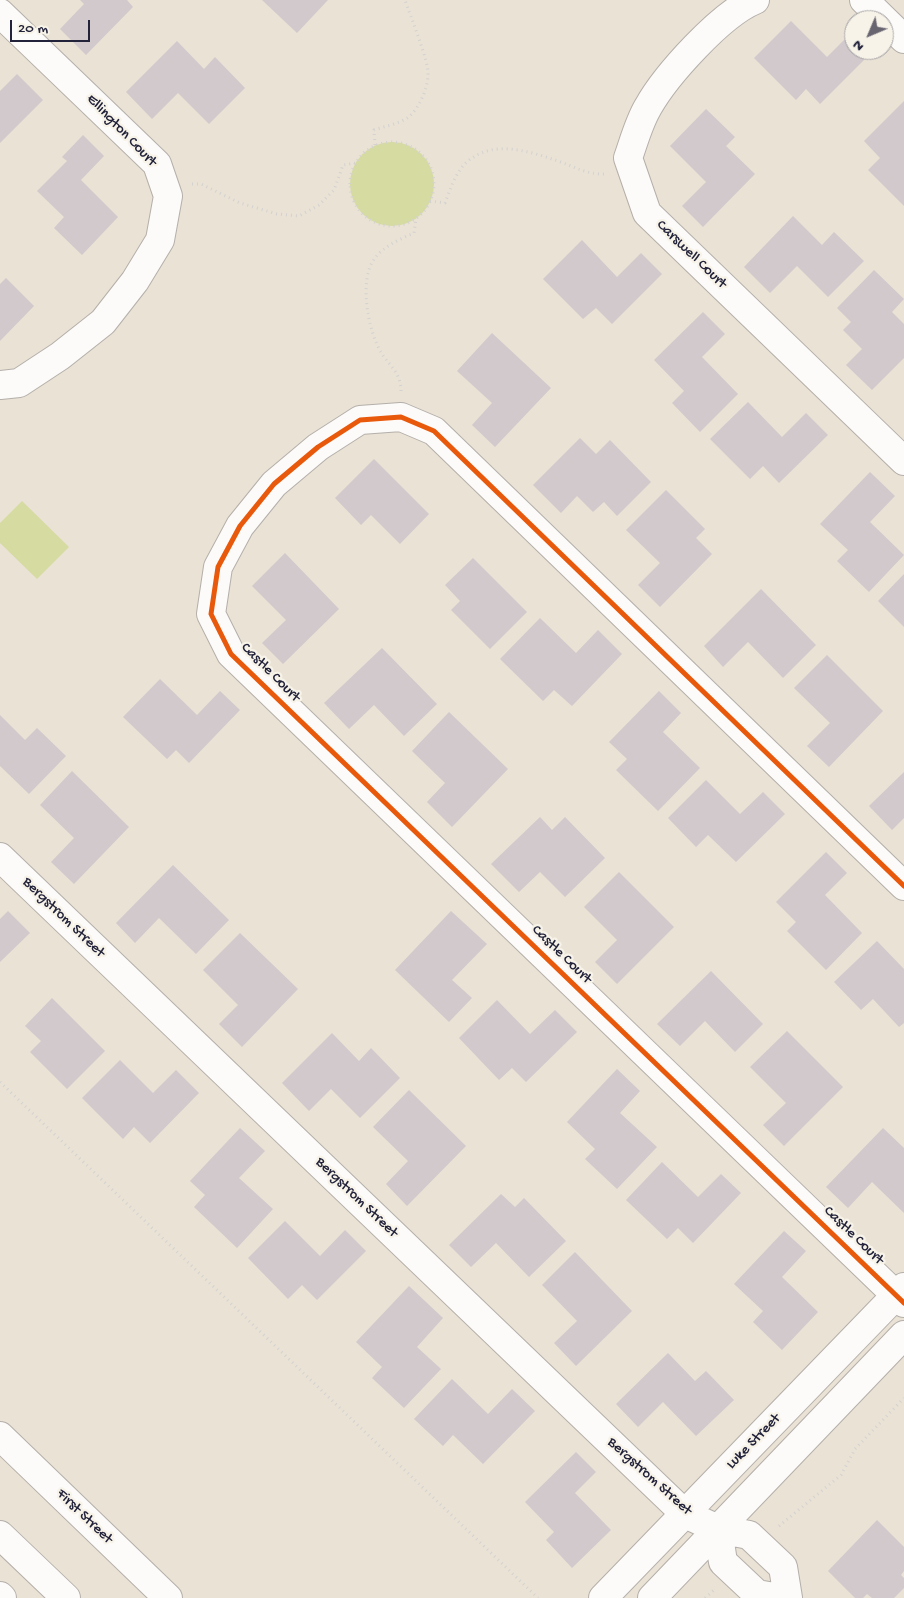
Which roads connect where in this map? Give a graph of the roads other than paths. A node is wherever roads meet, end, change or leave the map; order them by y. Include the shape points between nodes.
1 (755, 0) edge
2 (864, 0) edge
3 (0, 13) edge
4 (904, 39) edge
5 (0, 385) edge
6 (904, 461) edge
7 (0, 857) edge
8 (904, 886) edge
9 (901, 1295) edge
10 (904, 1335) edge
11 (0, 1436) edge
12 (685, 1514) junction
13 (718, 1530) junction
14 (0, 1535) edge
15 (66, 1598) edge
16 (168, 1598) edge
17 (604, 1598) edge
18 (652, 1598) edge
19 (780, 1598) edge
20 (788, 1598) edge

1 - 6 street, Carswell Court via 744,5 692,49 647,108 628,158 648,213
2 - 4 street
3 - 5 street, Ellington Court via 157,164 168,196 160,240 135,281 103,322 19,383
7 - 12 street, Bergstrom Street
8 - 9 street, Castle Court via 434,431 401,417 360,420 351,425 318,447 274,484 240,526 218,567 210,614 231,654
9 - 12 street, Luke Street
10 - 13 street
11 - 16 street, First Street
12 - 13 street, Bergstrom Street
12 - 17 street, Luke Street
13 - 18 street
13 - 19 street via 723,1562 756,1594
13 - 20 street, Bergstrom Street via 749,1535 783,1567
14 - 15 street

